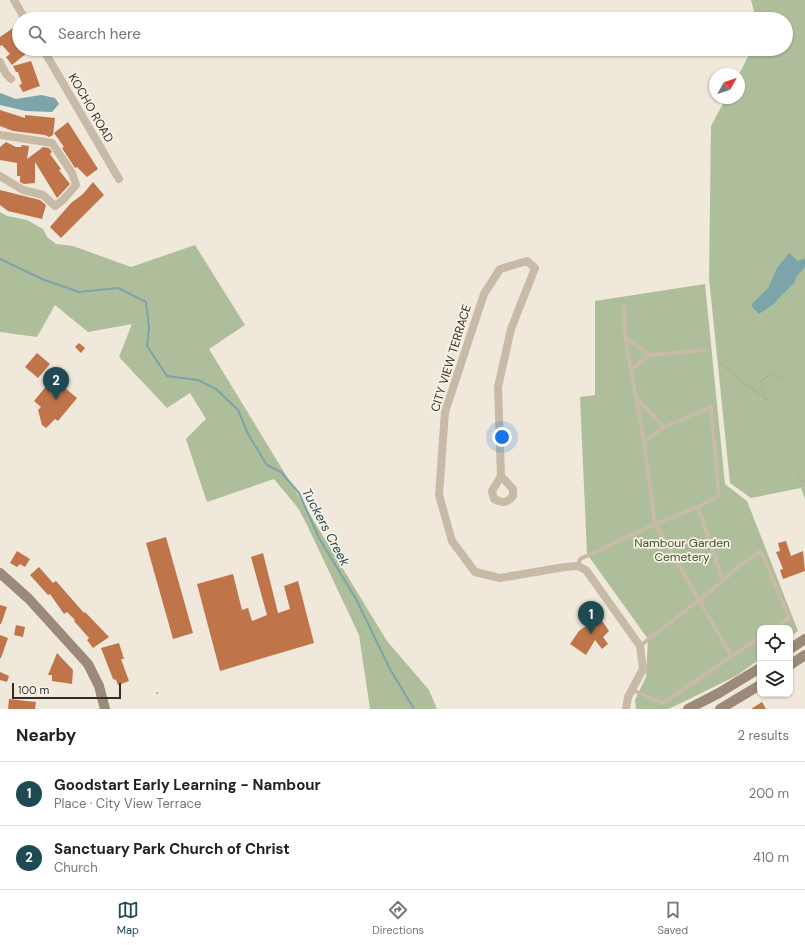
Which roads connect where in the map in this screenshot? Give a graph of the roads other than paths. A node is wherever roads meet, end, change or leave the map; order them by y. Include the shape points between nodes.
1 (14, 0) edge
2 (21, 12) edge
3 (47, 56) edge
4 (0, 62) edge
5 (12, 79) dead end
6 (0, 135) edge
7 (0, 176) edge
8 (119, 179) dead end
9 (624, 306) dead end
10 (624, 337) junction
11 (706, 350) dead end
12 (649, 355) junction
13 (631, 370) junction
14 (636, 397) junction
15 (664, 427) junction
16 (644, 442) junction
17 (501, 476) dead end
18 (698, 507) junction
19 (655, 524) junction
20 (578, 566) junction
21 (0, 573) edge
22 (723, 581) junction
23 (698, 600) junction
24 (778, 625) edge
25 (757, 640) edge
26 (805, 640) edge
27 (640, 646) junction
28 (793, 647) edge
29 (805, 655) edge
30 (732, 657) junction
31 (793, 663) edge
32 (757, 670) edge
33 (757, 687) edge
34 (632, 690) junction
35 (105, 709) edge
36 (626, 709) edge
37 (688, 709) edge
38 (720, 709) edge

1 - 2 street
3 - 8 street, KOCHO ROAD
4 - 5 street via 6,74
6 - 7 street via 52,143 76,185 55,206 43,194 23,190
9 - 10 lane
10 - 12 lane
10 - 13 lane
11 - 12 lane
12 - 13 lane
13 - 14 lane
14 - 15 lane
14 - 16 lane
15 - 16 lane
15 - 18 lane via 711,407 719,496
16 - 19 lane
17 - 20 street, CITY VIEW TERRACE via 498,387 511,329 535,268 527,261 500,269 484,294 445,412 439,495 452,541 475,572 500,578
18 - 19 lane
18 - 22 lane
19 - 20 lane via 580,559
19 - 23 lane
20 - 27 street via 586,570
21 - 35 main road via 29,599 88,664 99,686
22 - 23 lane
22 - 24 lane via 761,551 788,618
23 - 27 lane
23 - 30 lane
25 - 30 lane
26 - 28 main road
27 - 34 street via 643,669
29 - 31 main road
30 - 34 lane via 662,704
32 - 37 main road
33 - 38 main road
34 - 36 street

